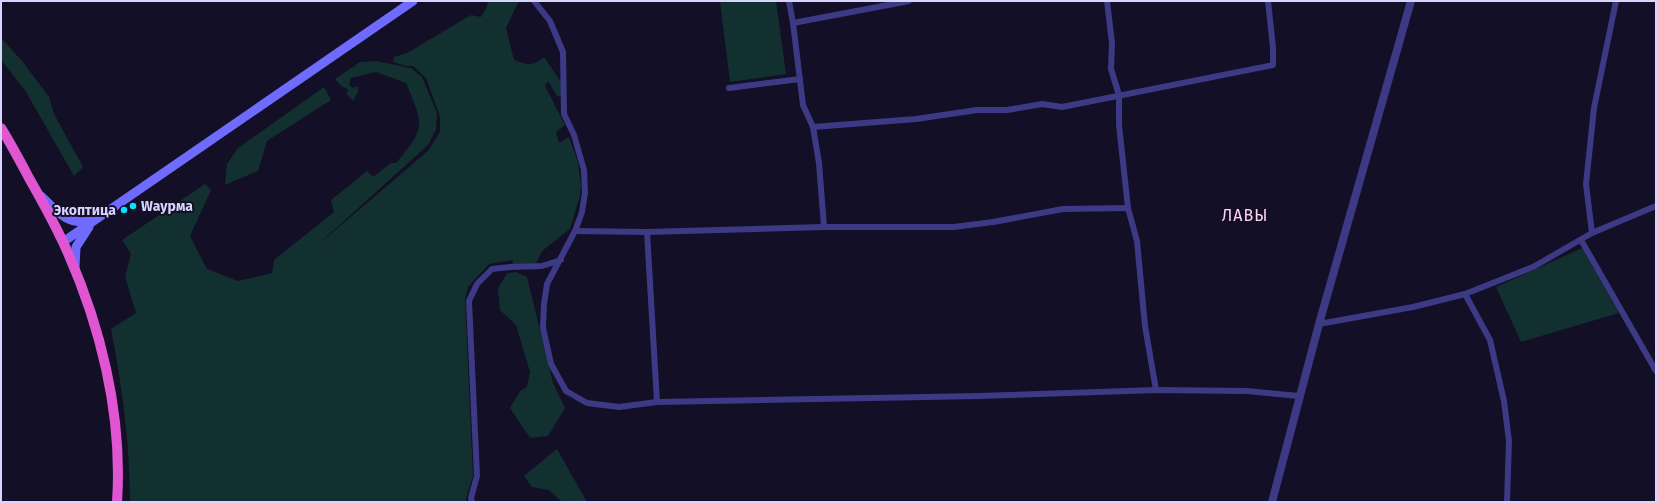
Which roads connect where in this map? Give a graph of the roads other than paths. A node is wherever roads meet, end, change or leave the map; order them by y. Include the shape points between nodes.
1 (413, 1) edge
2 (534, 1) edge
3 (789, 1) edge
4 (909, 1) edge
5 (1107, 1) edge
6 (1268, 1) edge
7 (1411, 1) edge
8 (1616, 1) edge
9 (402, 4) edge
10 (793, 23) junction
11 (800, 80) junction
12 (729, 88) dead end
13 (1120, 95) junction
14 (813, 127) junction
15 (1, 128) edge
16 (37, 192) junction
17 (1656, 206) edge
18 (1128, 208) junction
19 (94, 221) junction
20 (824, 227) junction
21 (575, 231) junction
22 (647, 232) junction
23 (1592, 233) junction
24 (1582, 240) junction
25 (63, 242) junction
26 (560, 260) junction
27 (75, 270) junction
28 (1465, 294) junction
29 (1319, 324) junction
30 (1656, 371) edge
31 (1156, 390) junction
32 (1299, 396) junction
33 (656, 402) junction
34 (117, 502) edge
35 (472, 502) edge
36 (1272, 502) edge
37 (1508, 502) edge

1 - 9 main road
2 - 21 street via 550,21 563,52 564,114 574,135 584,170 585,193
3 - 10 street
4 - 10 street
5 - 13 street via 1112,69
6 - 13 street via 1273,65
7 - 29 street
8 - 23 street via 1594,108 1586,184
9 - 19 main road
10 - 11 street
11 - 12 street
11 - 14 street via 803,104
13 - 14 street via 1062,107 1042,104 1007,110 977,110 916,119
13 - 18 street via 1118,125
14 - 20 street via 819,163
15 - 16 highway
16 - 19 main road via 69,220 79,223
16 - 25 highway
17 - 23 street
18 - 20 street via 1063,209 954,227
18 - 31 street via 1136,241 1145,326
19 - 25 main road
19 - 27 main road via 76,248
20 - 22 street
21 - 22 street
21 - 26 street
22 - 33 street
23 - 24 street
24 - 28 street via 1533,267
24 - 30 street
25 - 27 highway
26 - 33 street via 547,284 543,328 551,364 566,391 587,403 619,407
26 - 35 street via 542,266 492,269 477,284 469,301 477,476
27 - 34 highway via 107,373 115,422
28 - 29 street via 1414,307
28 - 37 street via 1490,340 1504,401 1509,441
29 - 32 street
31 - 32 street via 1247,391
31 - 33 street
32 - 36 street

